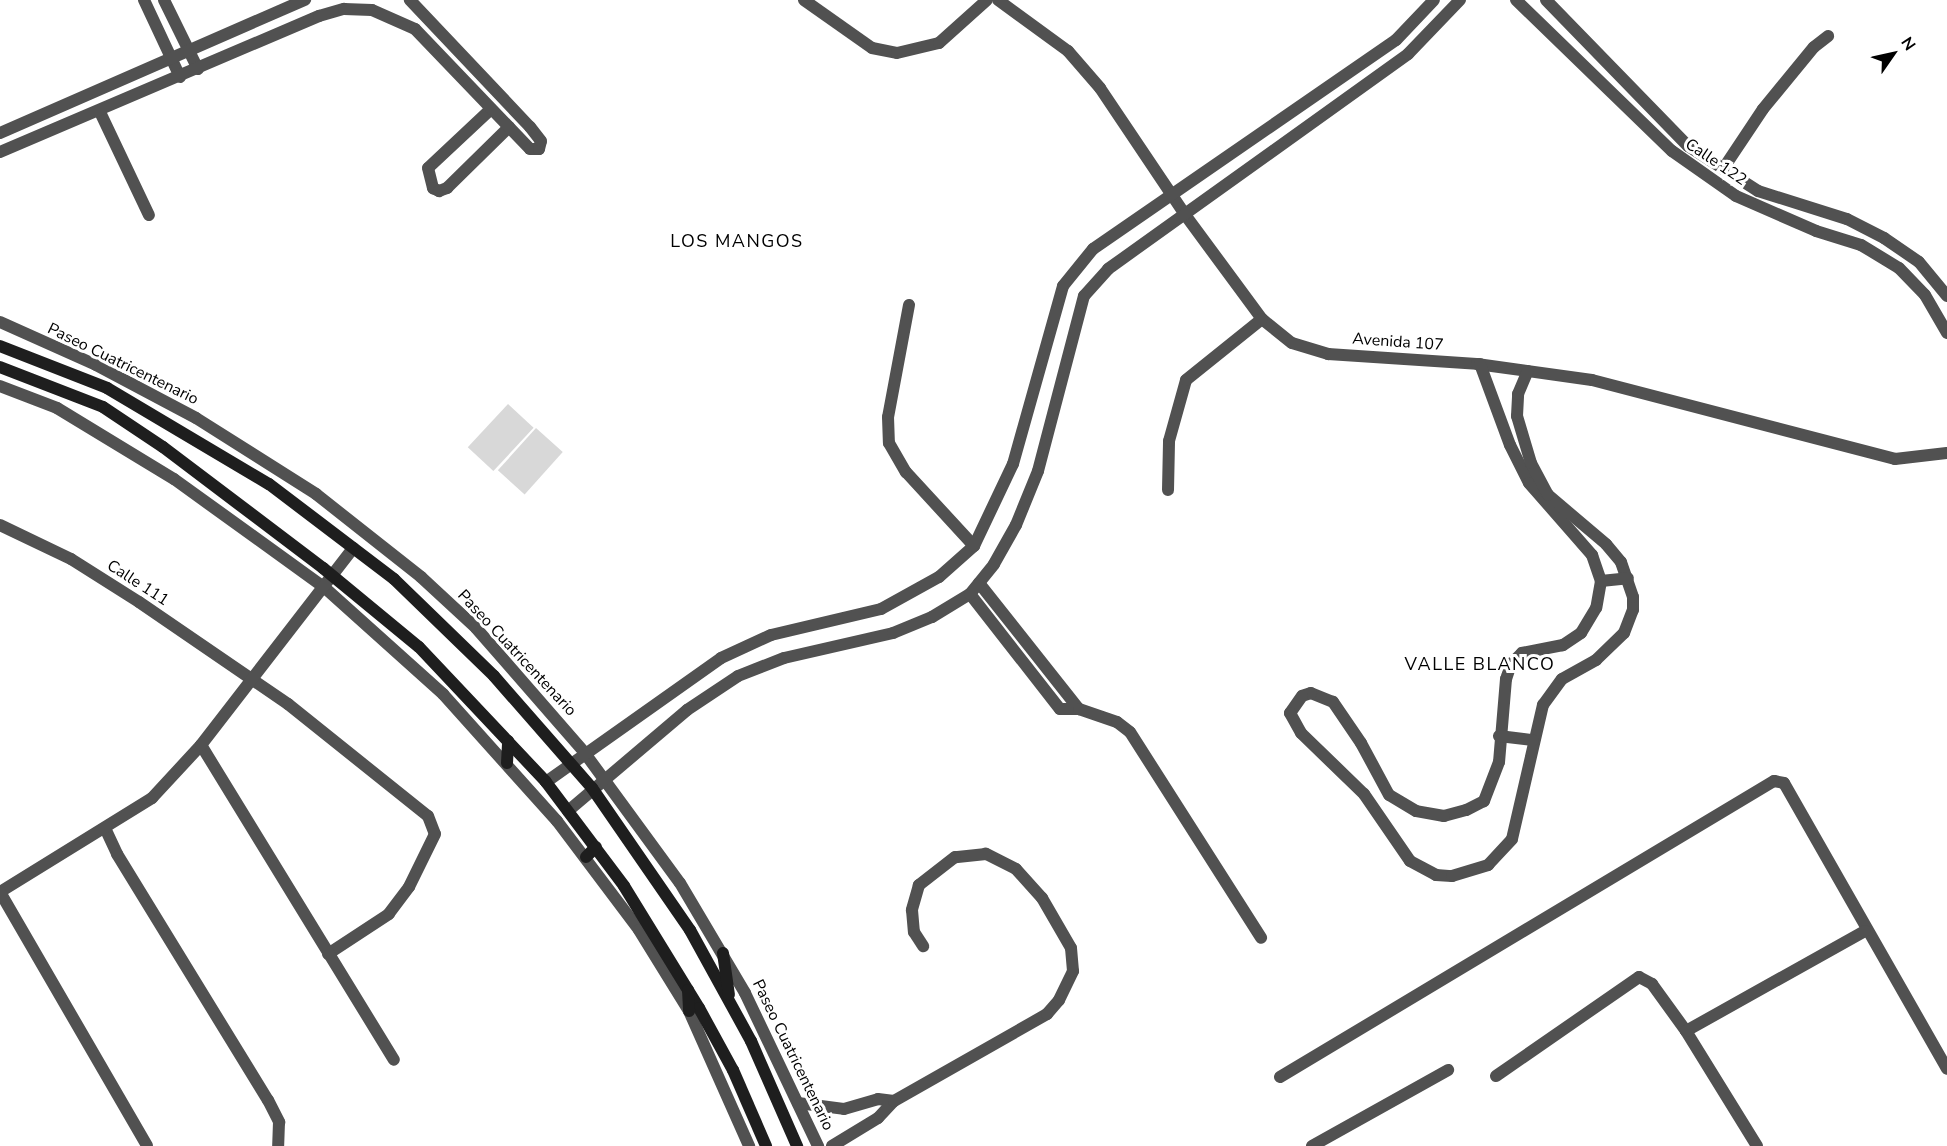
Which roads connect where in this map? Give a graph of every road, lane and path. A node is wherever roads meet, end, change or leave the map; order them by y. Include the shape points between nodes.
1 (144, 0) edge
2 (164, 0) edge
3 (305, 0) edge
4 (410, 0) edge
5 (804, 0) edge
6 (987, 0) edge
7 (999, 0) edge
8 (1434, 0) edge
9 (1460, 0) edge
10 (1516, 0) edge
11 (1546, 0) edge
12 (1828, 36) dead end
13 (190, 50) junction
14 (172, 57) junction
15 (198, 69) junction
16 (180, 77) junction
17 (491, 108) junction
18 (100, 111) junction
19 (509, 127) junction
20 (0, 133) edge
21 (0, 152) edge
22 (1723, 169) junction
23 (1173, 195) junction
24 (149, 215) dead end
25 (1186, 216) junction
26 (1947, 296) edge
27 (909, 305) dead end
28 (1262, 319) junction
29 (0, 322) edge
30 (1947, 333) edge
31 (0, 346) edge
32 (1480, 364) junction
33 (0, 367) edge
34 (1528, 371) junction
35 (0, 386) edge
36 (1517, 413) junction
37 (1500, 414) junction
38 (1947, 453) edge
39 (1168, 490) dead end
40 (0, 525) edge
41 (974, 546) junction
42 (353, 548) junction
43 (333, 576) junction
44 (1628, 578) junction
45 (1601, 581) junction
46 (979, 583) junction
47 (325, 588) junction
48 (970, 594) junction
49 (250, 681) junction
50 (1078, 709) junction
51 (1499, 735) junction
52 (1533, 740) junction
53 (508, 741) junction
54 (201, 746) junction
55 (584, 752) junction
56 (570, 762) junction
57 (507, 763) junction
58 (605, 778) junction
59 (546, 782) junction
60 (592, 788) junction
61 (568, 811) junction
62 (105, 828) junction
63 (596, 847) junction
64 (586, 857) junction
65 (0, 892) edge
66 (1865, 931) junction
67 (1261, 938) dead end
68 (922, 946) dead end
69 (723, 953) junction
70 (328, 954) junction
71 (688, 989) junction
72 (730, 1002) junction
73 (689, 1011) junction
74 (1686, 1031) junction
75 (394, 1060) dead end
76 (1947, 1069) edge
77 (1448, 1070) dead end
78 (1496, 1076) dead end
79 (1280, 1077) dead end
80 (894, 1101) junction
81 (798, 1103) junction
82 (147, 1146) edge
83 (278, 1146) edge
84 (749, 1146) edge
85 (766, 1146) edge
86 (797, 1146) edge
87 (818, 1146) edge
88 (832, 1146) edge
89 (1312, 1146) edge
90 (1757, 1146) edge

1 - 14 street
2 - 13 street
3 - 13 street
4 - 19 street via 542,145 530,149
5 - 6 street via 872,48 897,53 939,43
7 - 23 street, Avenida 107 via 1074,58 1127,124
8 - 23 street via 1396,40
9 - 25 street via 1408,54
10 - 30 street, Calle 122 via 1672,151 1736,196 1816,231 1861,245 1899,268 1925,295
11 - 22 street, Calle 122 via 1688,146
12 - 22 street via 1814,47 1763,109
13 - 14 street
13 - 15 street
14 - 16 street
14 - 20 street
15 - 16 street
15 - 17 street via 319,16 344,9 372,9 415,29
16 - 18 street
17 - 19 street
17 - 19 street via 428,168 433,188 447,188
18 - 21 street
18 - 24 street
22 - 26 street, Calle 122 via 1758,191 1846,219 1884,238 1919,262
23 - 25 street, Avenida 107
23 - 41 street via 1093,249 1062,286 1012,464
25 - 28 street, Avenida 107
25 - 46 street via 1108,269 1084,296 1038,471 1016,525
27 - 41 street via 888,417 889,443 906,472
28 - 32 street, Avenida 107 via 1292,343 1328,354
28 - 39 street via 1186,380 1169,441
29 - 55 street, Paseo Cuatricentenario via 96,365 196,418 316,494 421,577 476,628
31 - 42 street, Paseo Cuatricentenario via 107,388 269,484
32 - 34 street, Avenida 107
32 - 37 street
33 - 43 street via 103,407 163,447
34 - 36 street via 1518,394
34 - 38 street, Avenida 107 via 1592,380 1895,459
35 - 47 street via 57,408 136,453
36 - 37 street
36 - 44 street via 1531,463 1548,495 1606,544
37 - 45 street via 1528,483 1586,547
40 - 49 street, Calle 111 via 71,559
41 - 55 street via 939,577 881,609 771,635 721,658
42 - 43 street
42 - 56 street, Paseo Cuatricentenario via 394,579 494,676
43 - 47 street
43 - 53 street via 419,647
44 - 45 street
44 - 52 street via 1633,610 1624,633 1551,692
45 - 51 street via 1596,608 1581,633 1563,645 1522,653 1511,664
46 - 48 street
46 - 50 street
47 - 49 street
47 - 57 street via 413,664
48 - 50 street via 1051,701 1060,709
48 - 58 street via 932,617 893,633 784,658 738,676 687,710
49 - 54 street
49 - 70 street, Calle 111 via 288,704 428,816 435,834 427,858 389,914
50 - 67 street via 1117,722 1130,732
51 - 52 street
51 - 52 street via 1499,762 1484,801 1444,816 1416,811 1389,795 1333,702 1311,693 1302,696 1290,713 1301,733 1364,794 1410,861 1436,875 1452,876 1488,865 1512,839
53 - 57 street
53 - 59 street
54 - 62 street via 152,798
54 - 70 street
55 - 56 street
55 - 58 street, Paseo Cuatricentenario
56 - 59 street
56 - 60 street, Paseo Cuatricentenario
57 - 64 street
58 - 60 street
58 - 69 street, Paseo Cuatricentenario via 680,883
59 - 61 street
60 - 61 street
60 - 72 street, Paseo Cuatricentenario via 690,930
61 - 63 street
62 - 65 street
62 - 83 street via 117,854 268,1100 279,1122
63 - 64 street
63 - 71 street
64 - 73 street via 639,930
65 - 82 street
66 - 74 street
66 - 76 street
66 - 79 street via 1784,783 1774,781
68 - 80 street via 914,932 912,910 919,885 955,857 986,854 1016,869 1042,898 1071,948 1073,971 1059,1000 1047,1014
69 - 72 street
69 - 81 street, Paseo Cuatricentenario
70 - 75 street
71 - 73 street
71 - 85 street via 733,1070
72 - 86 street, Paseo Cuatricentenario
73 - 84 street
74 - 78 street via 1652,984 1639,977
74 - 90 street
77 - 89 street
80 - 81 street via 878,1099 844,1109
80 - 88 street via 878,1118
81 - 87 street, Paseo Cuatricentenario

